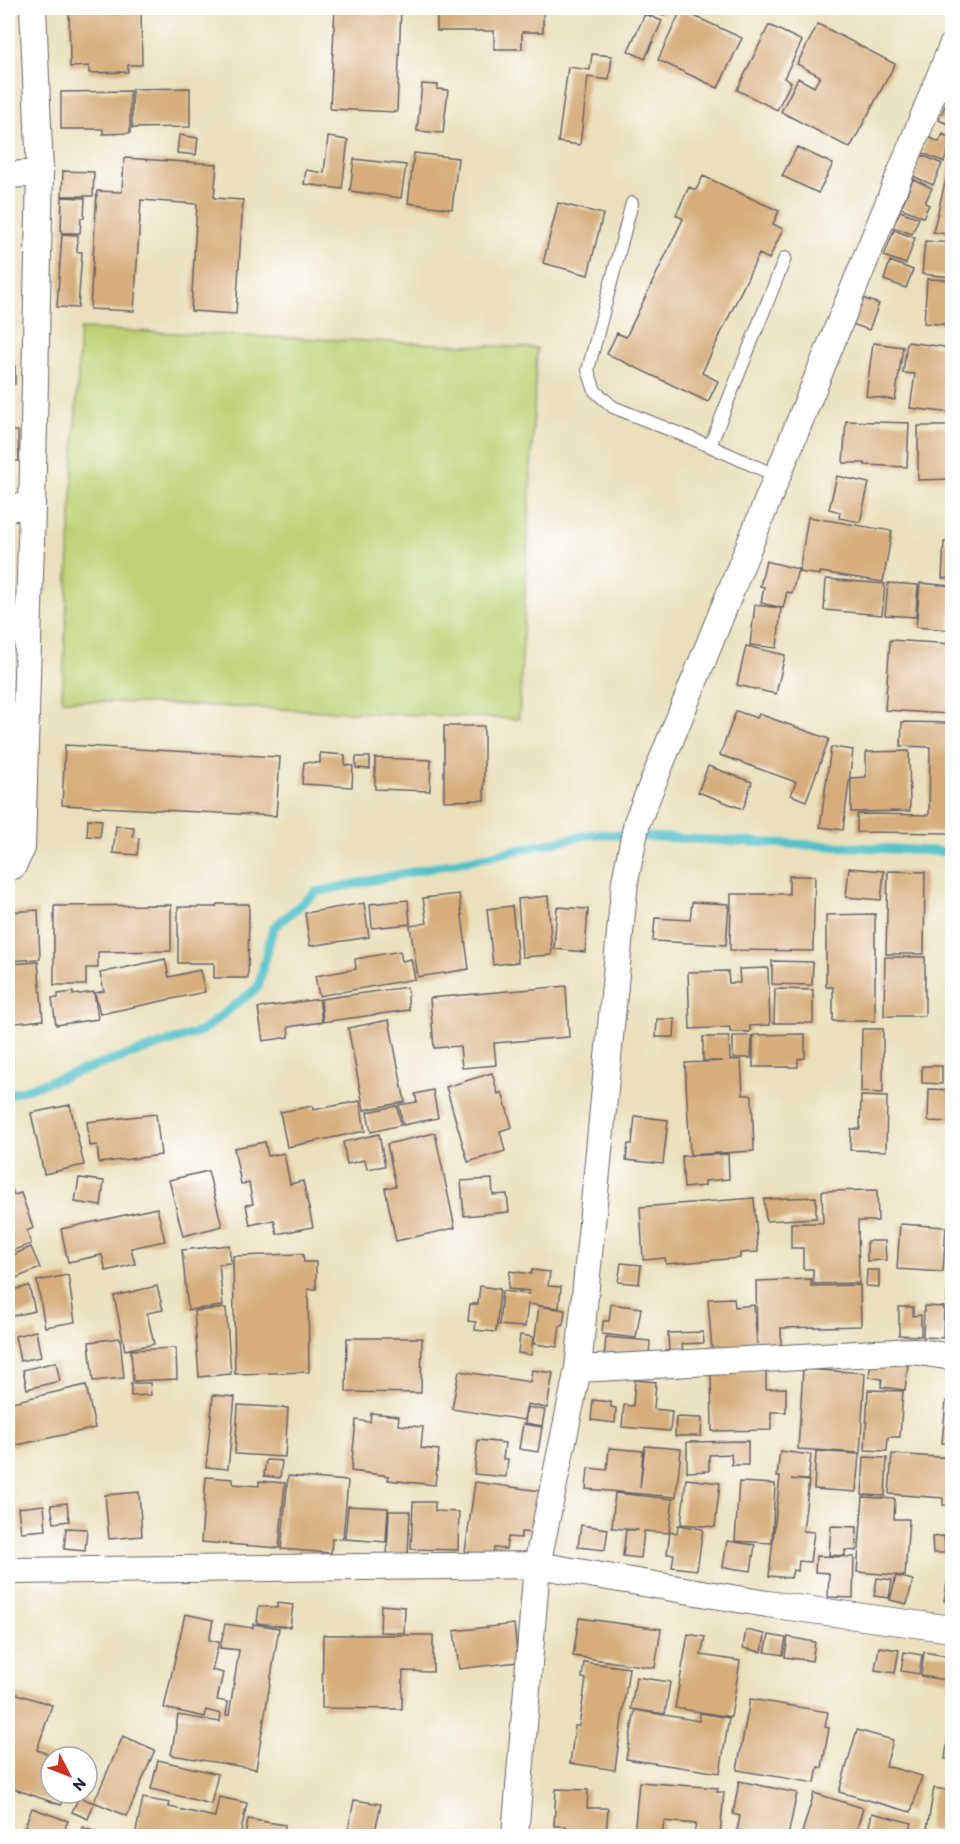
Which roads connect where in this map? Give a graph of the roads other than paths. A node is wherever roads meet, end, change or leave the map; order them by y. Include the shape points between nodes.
1 (33, 8) edge
2 (951, 56) edge
3 (40, 173) junction
4 (8, 175) edge
5 (632, 203) dead end
6 (785, 258) dead end
7 (710, 446) junction
8 (777, 476) junction
9 (20, 507) edge
10 (8, 868) edge
11 (952, 1357) edge
12 (578, 1369) junction
13 (537, 1565) junction
14 (8, 1571) edge
15 (952, 1629) edge
16 (515, 1836) edge

1 - 3 street
2 - 8 street
3 - 4 street
3 - 9 street
5 - 7 lane via 588,370 595,391 613,407
6 - 7 lane
7 - 8 lane
8 - 12 street via 637,822 624,881
9 - 10 street via 22,848
11 - 12 street via 913,1351
12 - 13 street
13 - 14 street
13 - 15 street via 767,1604
13 - 16 street

